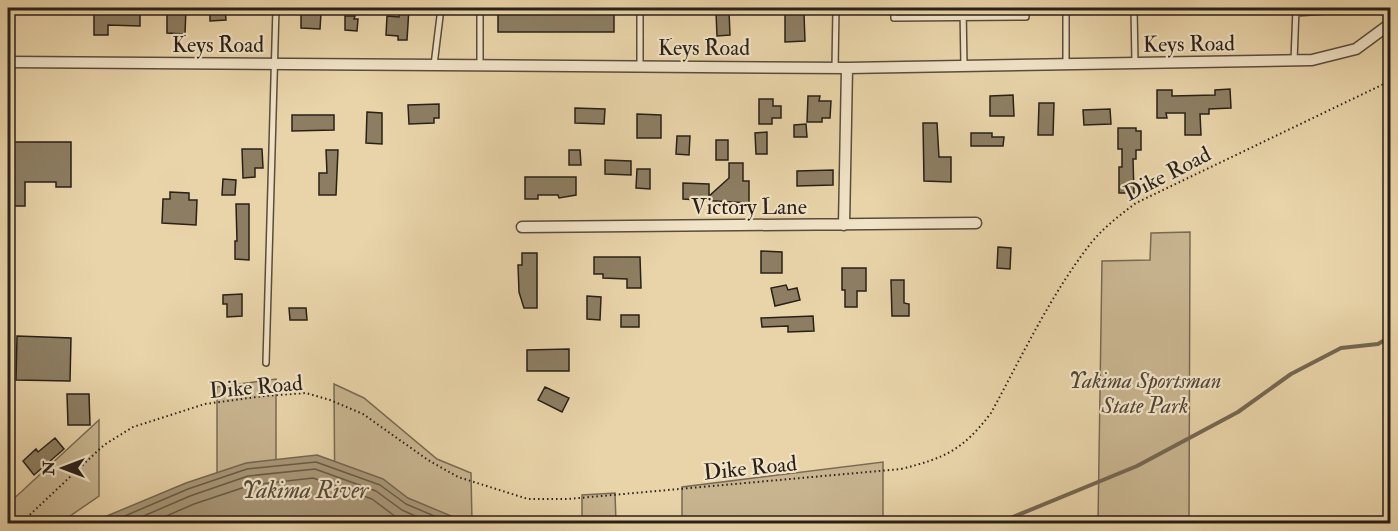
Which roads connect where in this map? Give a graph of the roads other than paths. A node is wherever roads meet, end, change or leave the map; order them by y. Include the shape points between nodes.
1 (276, 8) edge
2 (441, 8) edge
3 (480, 8) edge
4 (640, 8) edge
5 (836, 8) edge
6 (894, 8) edge
7 (963, 8) edge
8 (1026, 8) edge
9 (1066, 8) edge
10 (1134, 8) edge
11 (1337, 8) edge
12 (1296, 10) edge
13 (963, 18) junction
14 (1390, 24) edge
15 (1294, 61) junction
16 (8, 62) edge
17 (1135, 63) junction
18 (273, 64) junction
19 (1066, 64) junction
20 (434, 65) junction
21 (480, 66) junction
22 (640, 66) junction
23 (964, 66) junction
24 (835, 68) junction
25 (847, 68) junction
26 (976, 223) dead end
27 (844, 225) junction
28 (522, 227) dead end
29 (266, 363) dead end

1 - 18 lane
2 - 20 lane
3 - 21 lane
4 - 22 lane
5 - 24 lane
6 - 13 lane via 894,18
7 - 13 lane
8 - 13 lane via 1026,17
9 - 19 lane
10 - 17 lane
11 - 12 lane
12 - 15 lane
13 - 23 lane
14 - 15 street, Keys Road via 1356,49
15 - 17 street, Keys Road
16 - 18 street, Keys Road
17 - 19 street, Keys Road
18 - 20 street, Keys Road
18 - 29 lane
19 - 23 street, Keys Road
20 - 21 street, Keys Road
21 - 22 street, Keys Road
22 - 24 street, Keys Road
23 - 25 street, Keys Road
24 - 25 street, Keys Road
25 - 27 street
26 - 27 street, Victory Lane
27 - 28 street, Victory Lane

